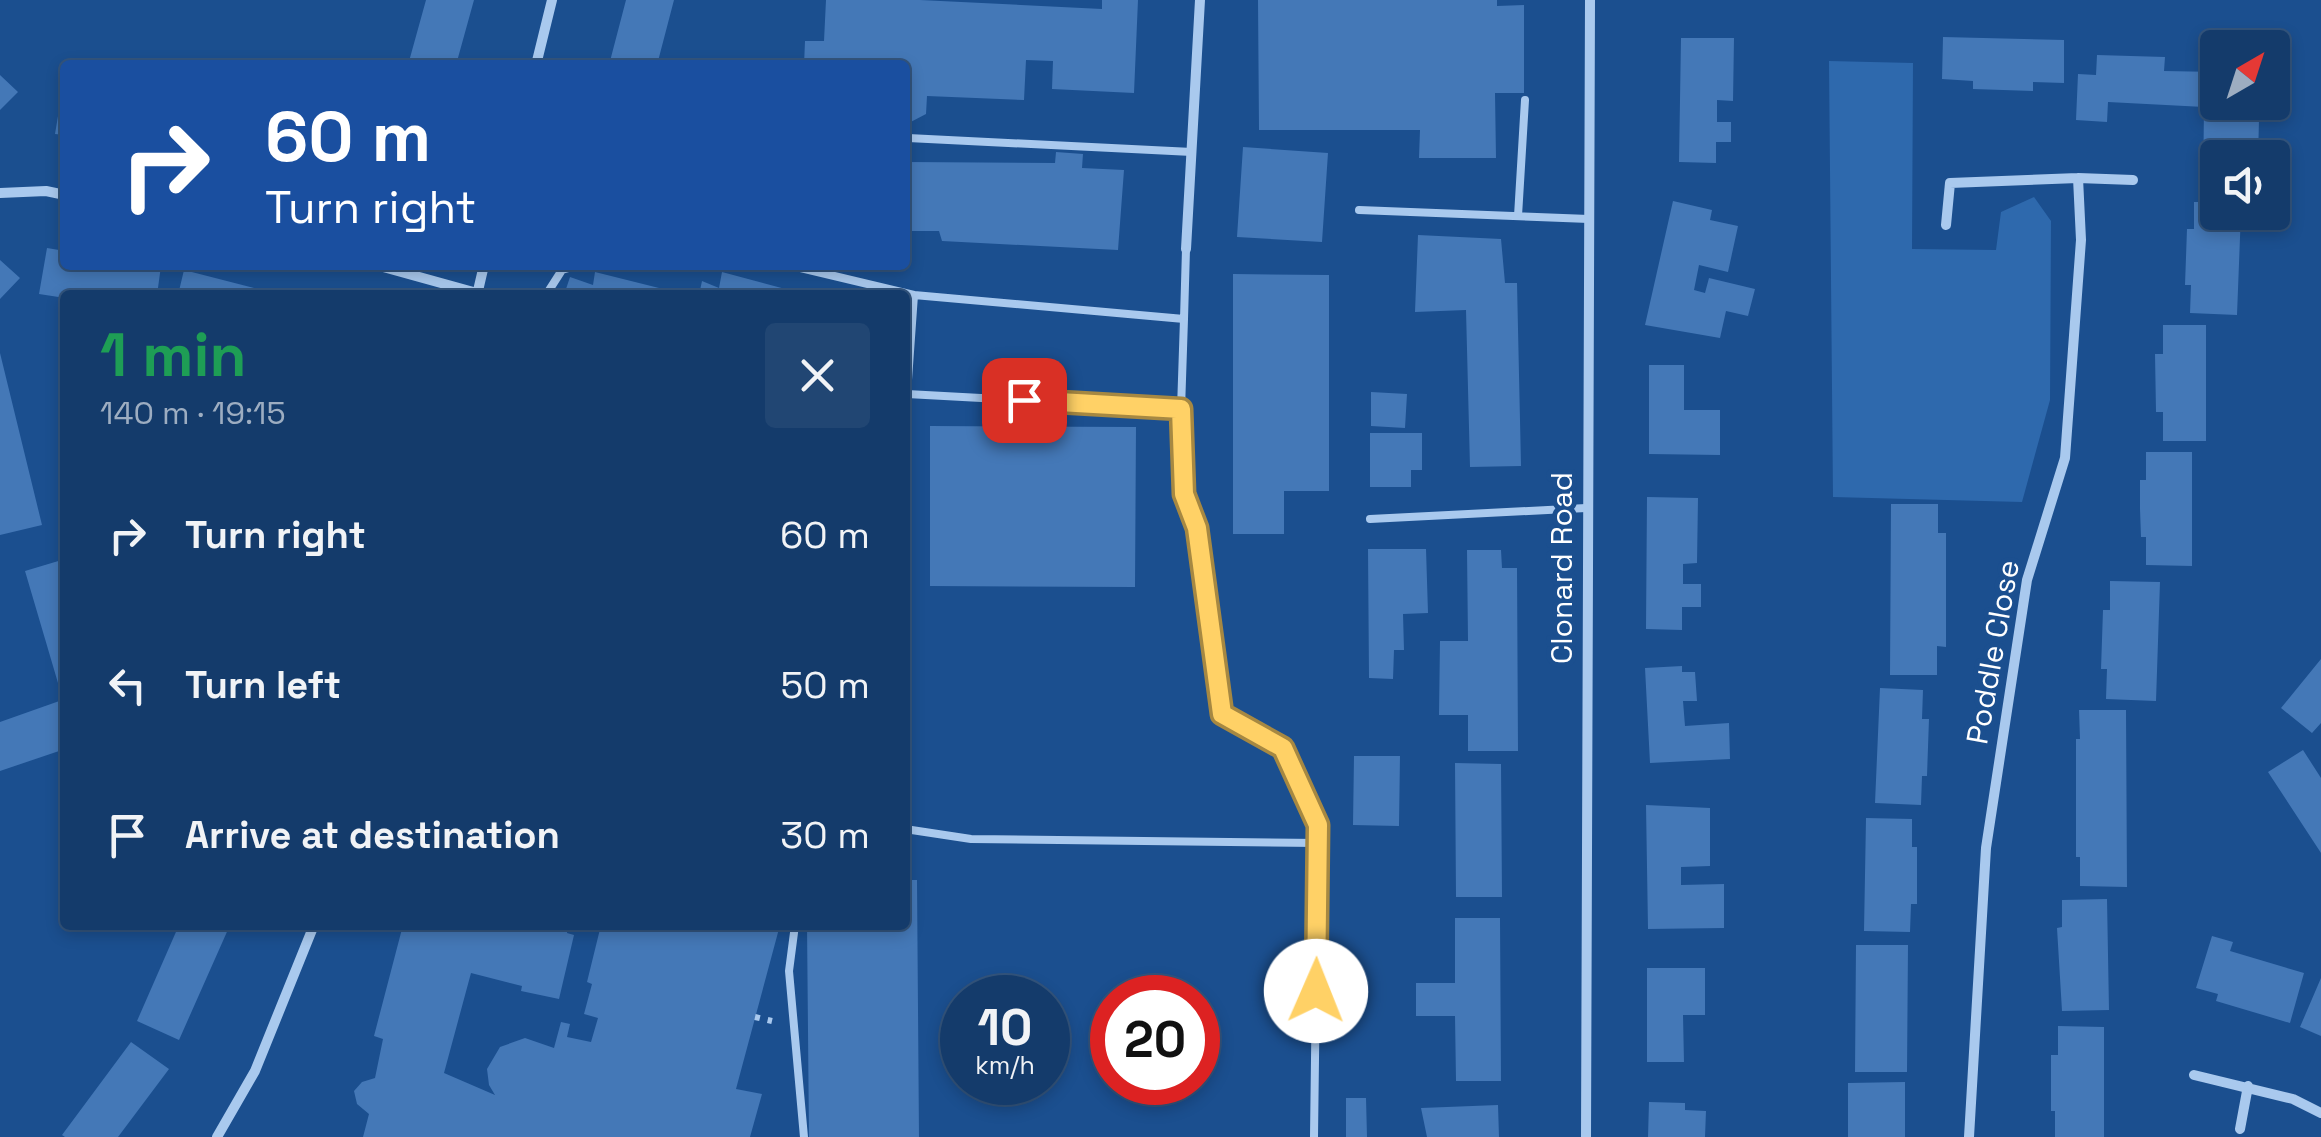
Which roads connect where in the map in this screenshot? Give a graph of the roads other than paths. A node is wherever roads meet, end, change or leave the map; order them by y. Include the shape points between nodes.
1 (552, 0) edge
2 (1200, 0) edge
3 (1590, 0) edge
4 (537, 60) edge
5 (1525, 100) dead end
6 (910, 138) edge
7 (1192, 152) junction
8 (2078, 178) junction
9 (2133, 180) dead end
10 (0, 193) edge
11 (60, 193) edge
12 (1359, 210) dead end
13 (1518, 216) junction
14 (1589, 218) junction
15 (1946, 225) dead end
16 (1186, 249) joint
17 (393, 270) edge
18 (809, 270) edge
19 (463, 290) edge
20 (893, 290) edge
21 (910, 294) edge
22 (914, 295) junction
23 (1184, 319) junction
24 (910, 352) edge
25 (910, 394) edge
26 (1181, 409) junction
27 (1586, 508) junction
28 (1370, 519) dead end
29 (910, 829) edge
30 (1318, 843) junction
31 (312, 930) edge
32 (795, 930) edge
33 (2194, 1075) dead end
34 (2248, 1086) junction
35 (2321, 1113) edge
36 (2240, 1129) dead end
37 (217, 1137) edge
38 (804, 1137) edge
39 (1314, 1137) edge
40 (1586, 1137) edge
41 (1969, 1137) edge

1 - 4 street
2 - 7 street
3 - 14 street, Clonard Road
5 - 13 lane
6 - 7 lane
7 - 16 street
8 - 9 street
8 - 15 street via 1950,184
8 - 41 street, Poddle Close via 2082,240 2065,458 2027,580 1986,848
10 - 11 street
12 - 13 lane
13 - 14 lane
14 - 27 street, Clonard Road
16 - 23 lane
17 - 19 street
18 - 20 lane
21 - 22 lane
22 - 23 lane
22 - 24 lane
23 - 26 lane
25 - 26 lane
26 - 30 lane via 1184,494 1197,528 1222,714 1283,748 1318,825
27 - 28 lane
27 - 40 street, Clonard Road
29 - 30 lane via 971,839
30 - 39 lane
31 - 37 street via 255,1071
32 - 38 lane via 789,970
33 - 34 street
34 - 35 street
34 - 36 street

